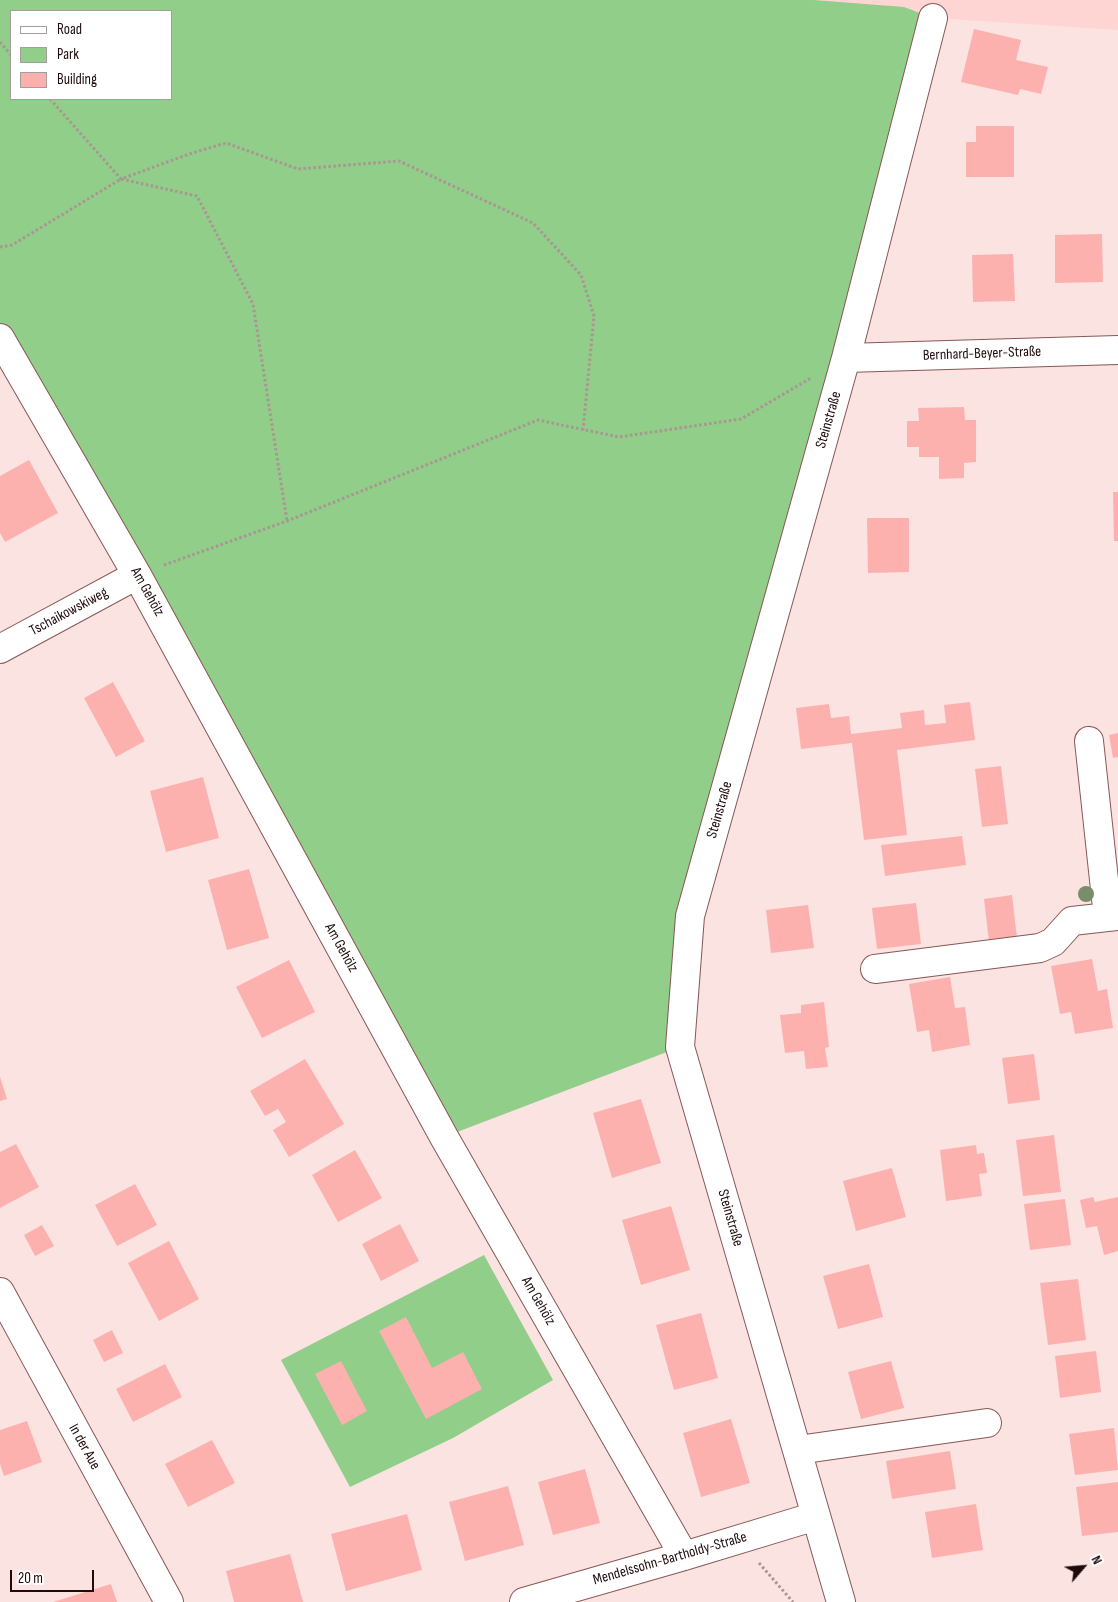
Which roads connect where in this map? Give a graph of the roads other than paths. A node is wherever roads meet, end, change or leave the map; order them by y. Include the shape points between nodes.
1 (932, 18) dead end
2 (0, 338) edge
3 (1118, 350) edge
4 (846, 358) junction
5 (137, 575) junction
6 (0, 649) edge
7 (1089, 741) dead end
8 (1113, 916) edge
9 (875, 969) dead end
10 (0, 1292) edge
11 (987, 1423) dead end
12 (798, 1450) junction
13 (816, 1516) junction
14 (684, 1556) junction
15 (169, 1602) edge
16 (524, 1602) edge
17 (841, 1602) edge

1 - 4 street, Steinstraße
2 - 5 street, Am Gehölz
3 - 4 street, Bernhard-Beyer-Straße
4 - 12 street, Steinstraße via 690,916 680,1047
5 - 6 street, Tschaikowskiweg
5 - 14 street, Am Gehölz via 444,1137
7 - 8 street
8 - 9 street via 1072,921 1053,942 1040,948
10 - 15 street, In der Aue
11 - 12 street
12 - 13 street, Steinstraße
13 - 14 street, Mendelssohn-Bartholdy-Straße
13 - 17 street, Steinstraße
14 - 16 street, Mendelssohn-Bartholdy-Straße

